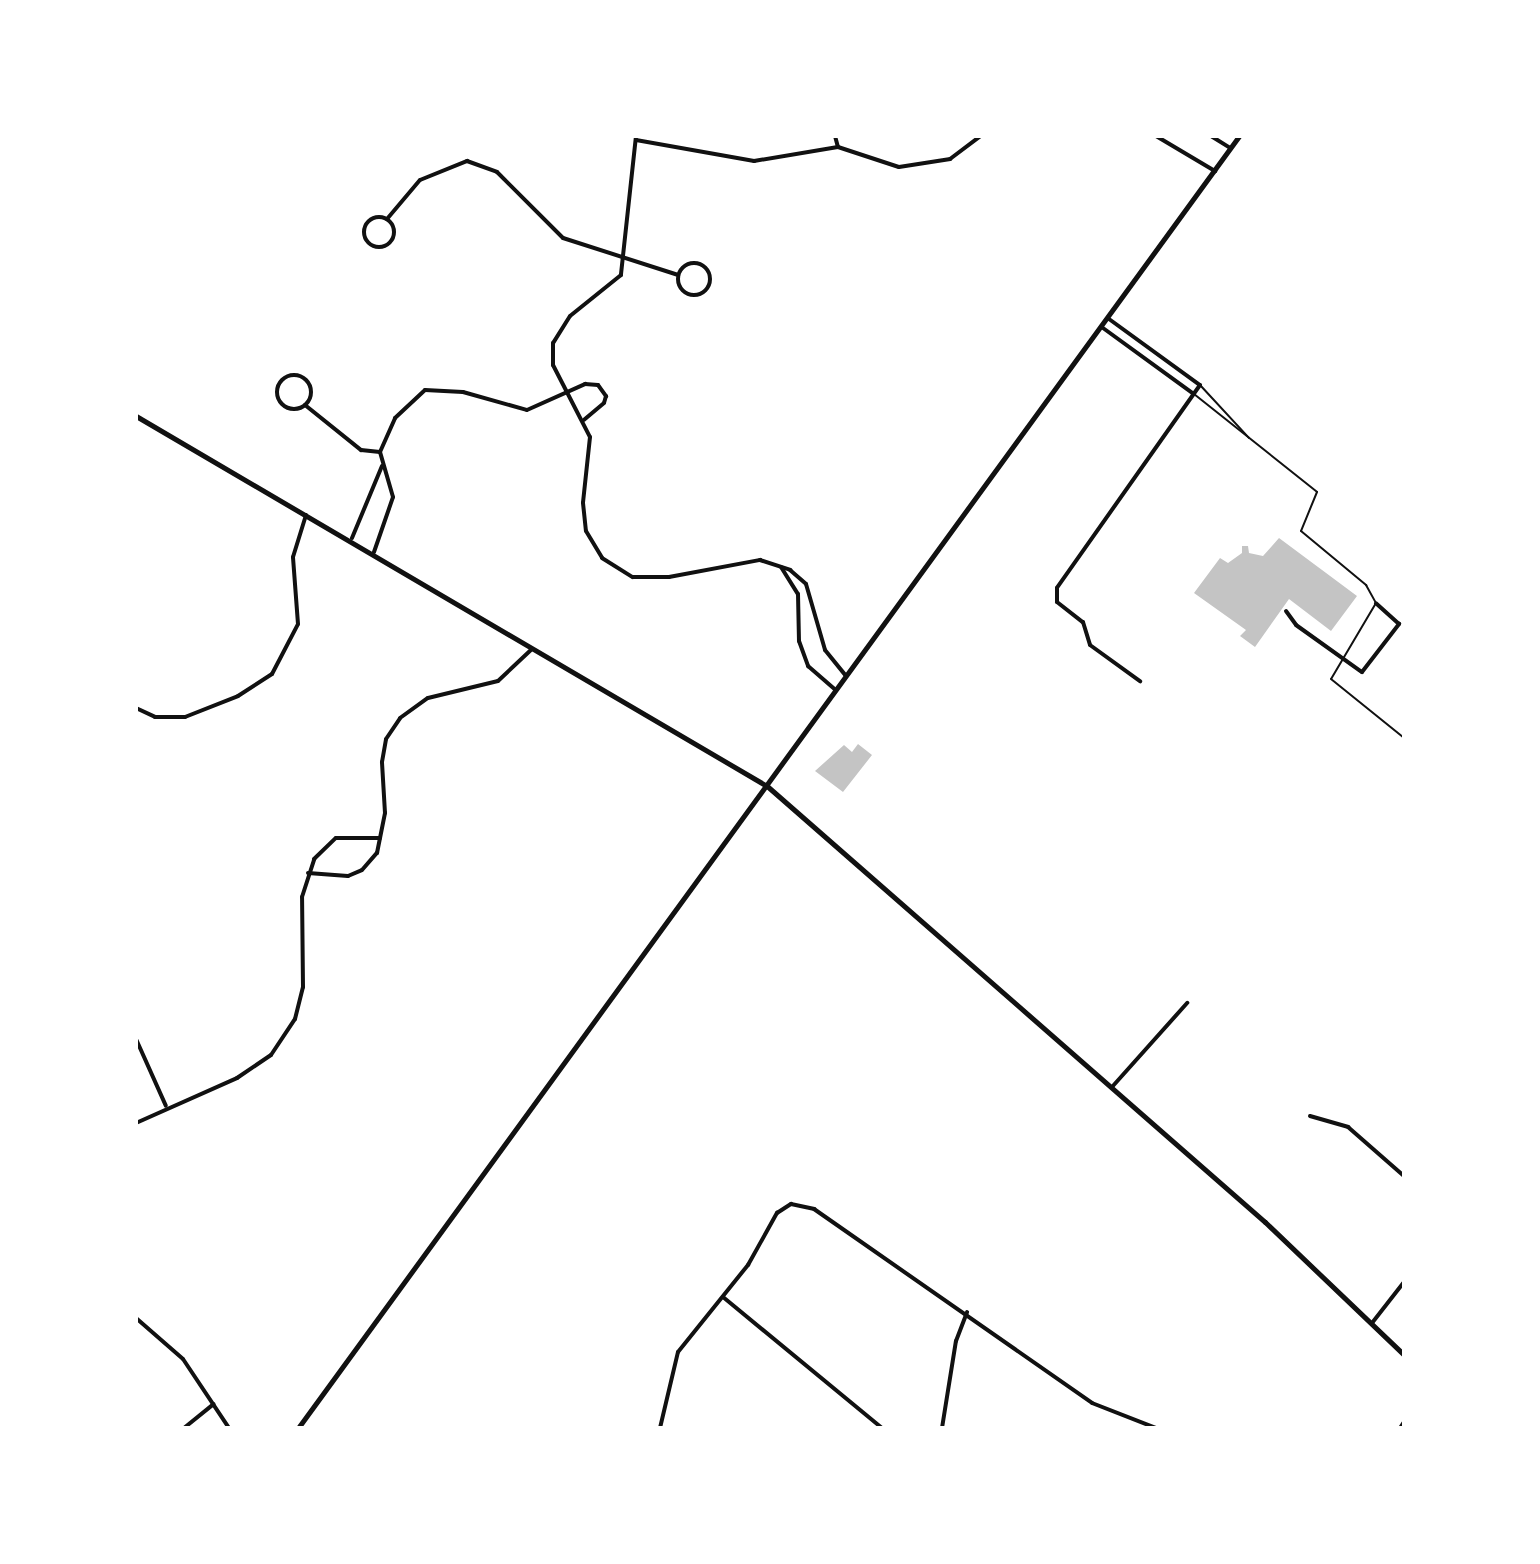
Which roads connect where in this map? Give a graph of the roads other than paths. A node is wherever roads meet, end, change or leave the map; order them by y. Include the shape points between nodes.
1 (835, 136) edge
2 (980, 136) edge
3 (1156, 136) edge
4 (1211, 136) edge
5 (1239, 136) edge
6 (636, 138) edge
7 (838, 147) junction
8 (1230, 148) junction
9 (1215, 171) junction
10 (387, 219) junction
11 (625, 259) junction
12 (678, 275) junction
13 (1109, 319) junction
14 (1103, 328) junction
15 (1200, 385) junction
16 (566, 393) junction
17 (1194, 394) junction
18 (305, 405) junction
19 (136, 416) edge
20 (584, 420) junction
21 (1253, 443) junction
22 (380, 452) junction
23 (382, 466) junction
24 (307, 514) junction
25 (352, 538) junction
26 (374, 552) junction
27 (780, 565) junction
28 (1376, 603) junction
29 (1286, 611) dead end
30 (534, 647) junction
31 (1344, 660) junction
32 (846, 676) junction
33 (1140, 681) dead end
34 (836, 691) junction
35 (136, 708) edge
36 (1404, 738) edge
37 (767, 786) junction
38 (380, 838) junction
39 (308, 873) junction
40 (1187, 1003) dead end
41 (136, 1039) edge
42 (1110, 1089) junction
43 (166, 1106) junction
44 (1310, 1116) dead end
45 (136, 1123) edge
46 (1404, 1176) edge
47 (1404, 1282) edge
48 (723, 1297) junction
49 (967, 1312) junction
50 (136, 1318) edge
51 (1372, 1323) junction
52 (1404, 1355) edge
53 (214, 1404) junction
54 (1404, 1422) edge
55 (184, 1428) edge
56 (229, 1428) edge
57 (298, 1428) edge
58 (660, 1428) edge
59 (882, 1428) edge
60 (942, 1428) edge
61 (1156, 1428) edge
62 (1400, 1428) edge

1 - 7 street
2 - 7 street via 950,159 919,167 899,167
3 - 9 street
4 - 8 street
5 - 8 street
6 - 7 street via 754,161
6 - 11 street
8 - 9 street
9 - 13 street
10 - 10 street via 373,218 366,224 365,238 371,245 382,247 393,237
10 - 11 street via 420,180 467,161 497,172 563,238
11 - 12 street
11 - 16 street via 613,285 570,316 557,334 553,365
12 - 12 street via 679,285 690,295 705,292 710,282 705,267 695,263
13 - 14 street
13 - 15 street
14 - 17 street
14 - 32 street
15 - 17 street
15 - 21 lane
16 - 20 street
16 - 20 street via 585,384 603,390 604,403
16 - 22 street via 527,410 463,392 425,390 395,418
17 - 21 lane
17 - 33 street via 1070,564 1056,595 1057,602 1083,622 1090,645
18 - 18 street via 308,384 300,377 284,379 278,388 281,403 290,409
18 - 22 street via 361,450
19 - 24 street
20 - 27 street via 590,445 584,523 595,548 612,567 649,579 760,560
21 - 28 lane via 1312,485 1317,499 1301,531 1366,585
22 - 23 street
23 - 25 street
23 - 26 street via 393,497
24 - 25 street
24 - 35 street via 293,557 298,624 272,674 238,696 185,717 155,717
25 - 26 street
26 - 30 street
27 - 32 street via 806,584 825,650
27 - 34 street via 798,594 799,641 808,666
28 - 31 lane
28 - 31 street via 1399,624 1362,672
29 - 31 street
30 - 37 street
30 - 38 street via 498,681 428,698 400,718 386,739 382,762
31 - 36 lane via 1331,679
32 - 34 street
34 - 37 street
37 - 42 street via 866,868
37 - 57 street
38 - 39 street via 336,838
38 - 39 street via 377,853 362,870 334,877
39 - 43 street via 302,897 303,987 289,1031 257,1067
40 - 42 street
41 - 43 street
42 - 51 street
43 - 45 street
44 - 46 street via 1348,1127
47 - 51 street
48 - 49 street via 766,1228 791,1204 814,1209
48 - 58 street via 678,1352
48 - 59 street
49 - 60 street via 956,1341
49 - 61 street via 1092,1403
50 - 53 street via 183,1359
51 - 52 street
53 - 55 street
53 - 56 street
54 - 62 street

